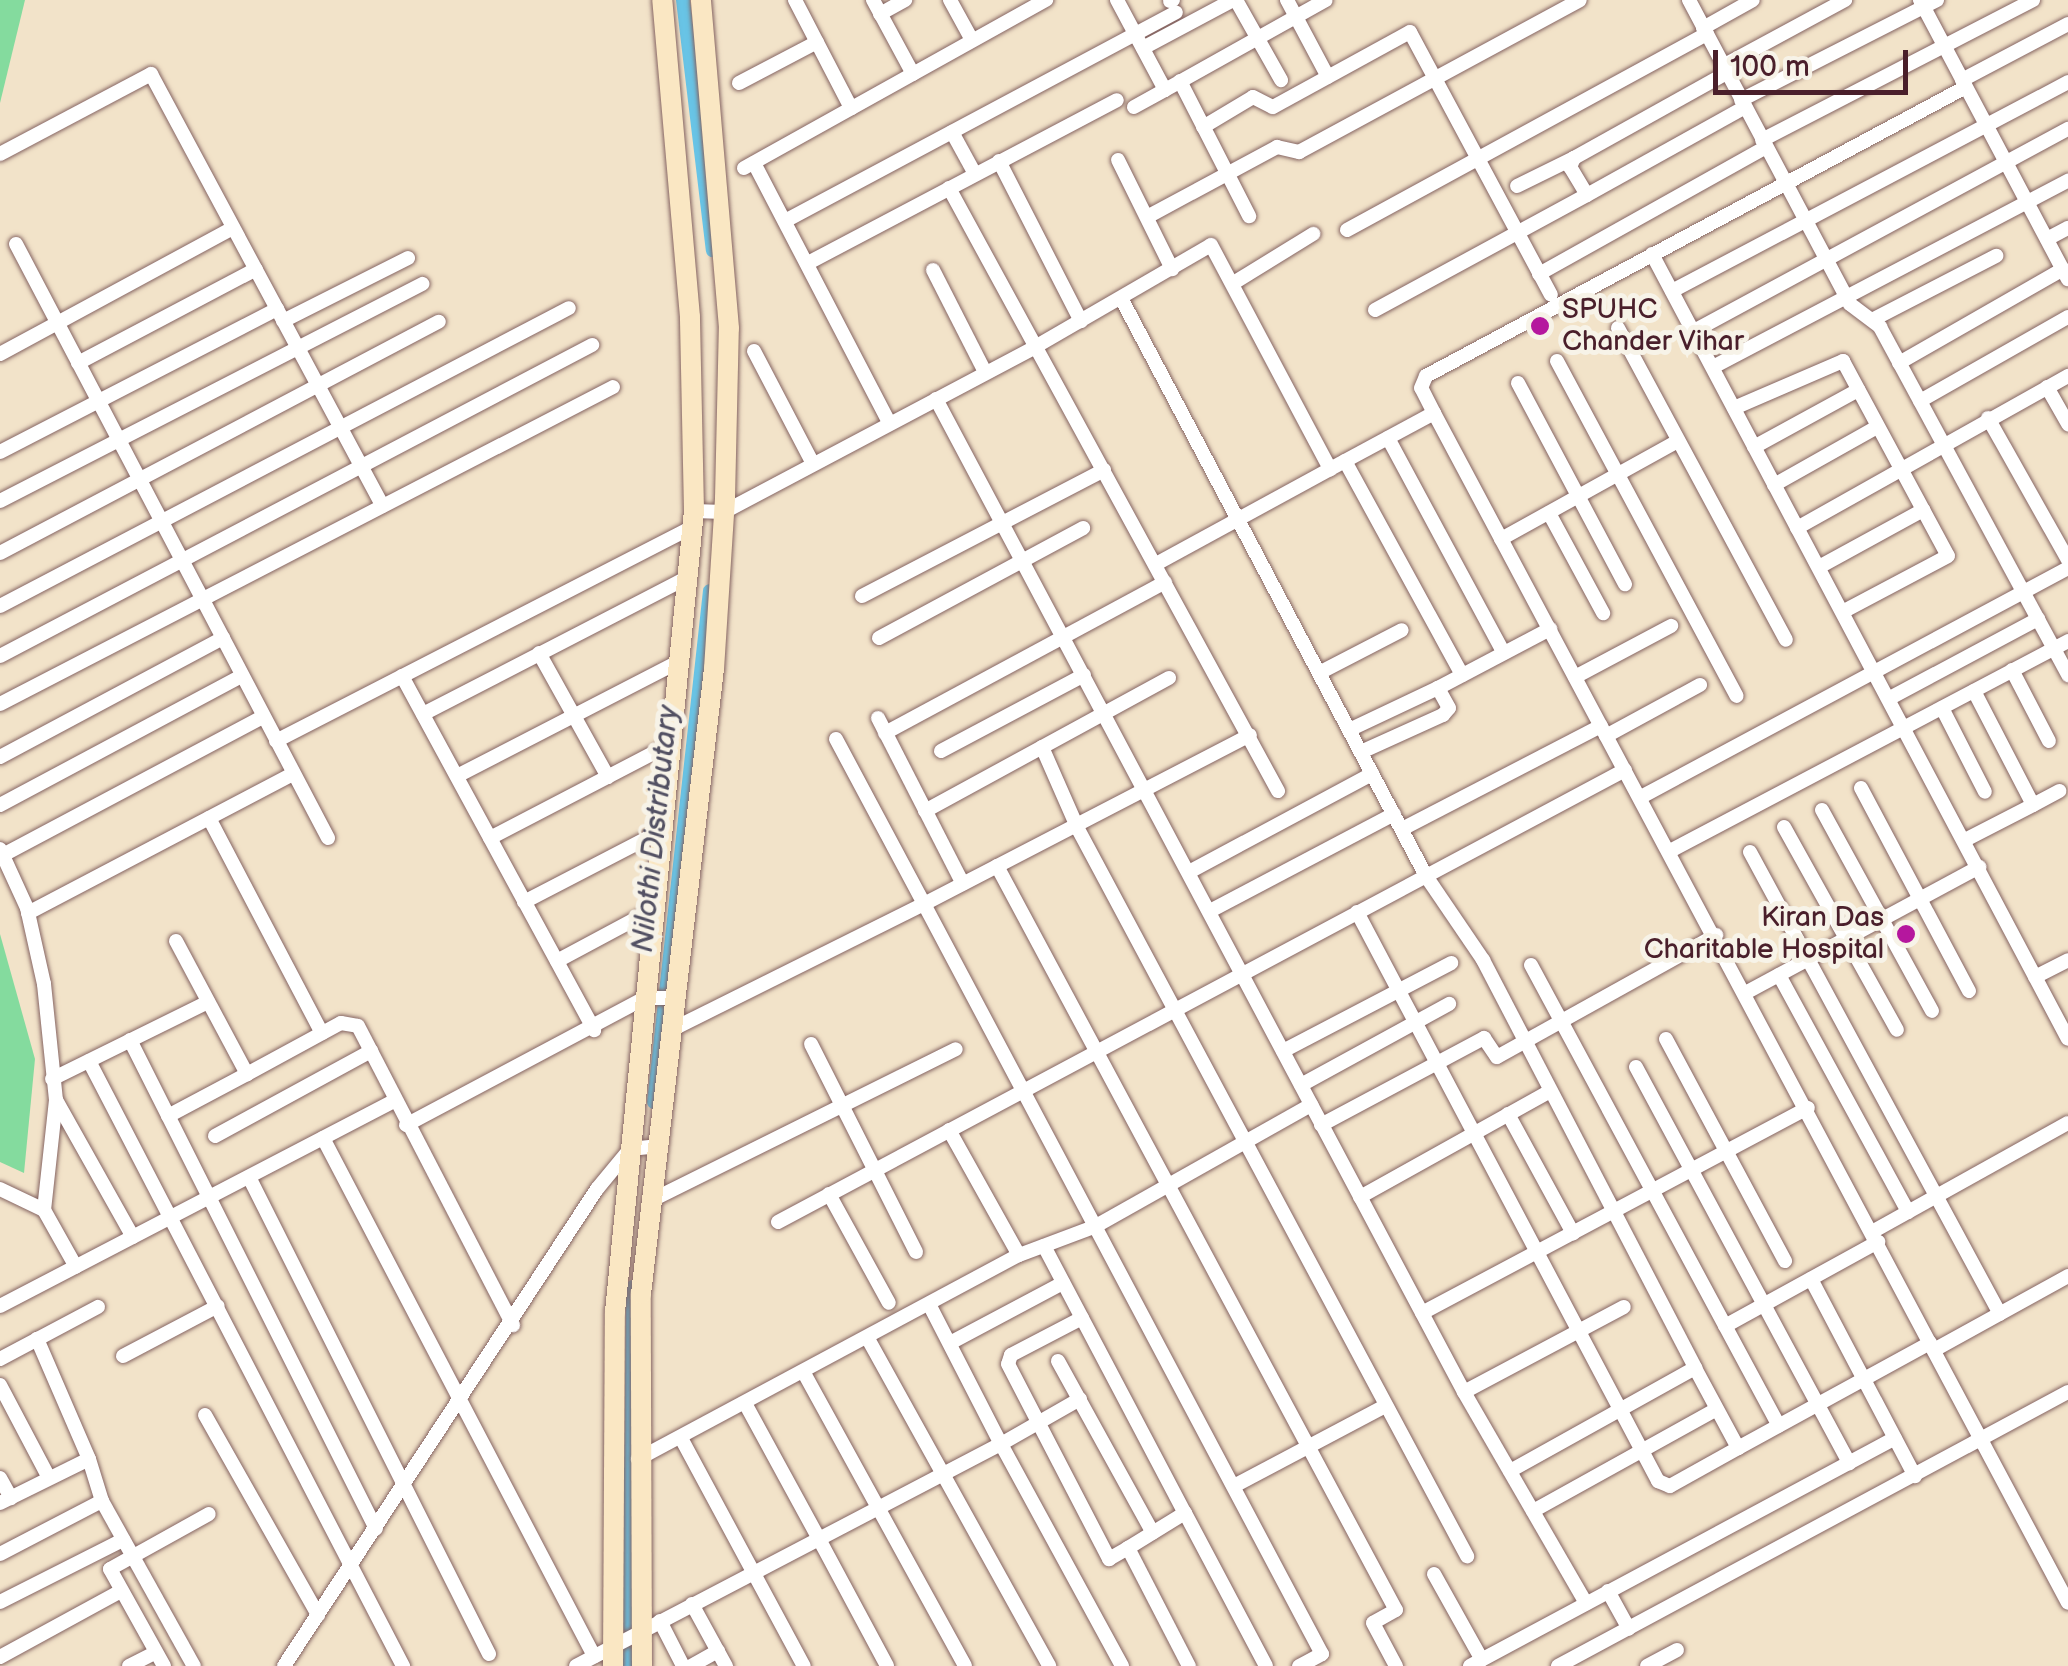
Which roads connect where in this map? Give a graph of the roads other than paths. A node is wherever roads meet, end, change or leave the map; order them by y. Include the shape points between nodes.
1 (662, 0) edge
2 (701, 0) edge
3 (795, 0) edge
4 (905, 0) edge
5 (950, 0) edge
6 (1117, 0) edge
7 (1234, 0) edge
8 (1287, 0) edge
9 (1326, 0) edge
10 (1580, 0) edge
11 (1688, 0) edge
12 (1752, 0) edge
13 (1845, 0) edge
14 (2033, 0) edge
15 (1039, 2) edge
16 (1927, 2) edge
17 (1172, 3) edge
18 (876, 7) edge
19 (1296, 16) junction
20 (2068, 24) edge
21 (1184, 26) junction
22 (1705, 31) junction
23 (1135, 34) junction
24 (1258, 38) junction
25 (972, 40) junction
26 (817, 42) junction
27 (1945, 47) junction
28 (1143, 48) junction
29 (1725, 70) junction
30 (913, 74) junction
31 (1328, 78) junction
32 (1281, 80) dead end
33 (1436, 80) junction
34 (1180, 82) junction
35 (2068, 82) edge
36 (740, 83) dead end
37 (1964, 84) junction
38 (1165, 90) junction
39 (1117, 100) dead end
40 (1743, 104) junction
41 (1134, 107) dead end
42 (852, 108) junction
43 (1986, 125) junction
44 (1203, 127) junction
45 (2068, 129) edge
46 (952, 132) junction
47 (1764, 143) junction
48 (0, 154) edge
49 (1476, 156) junction
50 (1574, 158) junction
51 (1118, 160) dead end
52 (999, 161) junction
53 (2007, 164) junction
54 (975, 174) junction
55 (1226, 175) junction
56 (2068, 181) edge
57 (1784, 184) junction
58 (1517, 186) dead end
59 (949, 188) junction
60 (1587, 195) junction
61 (2027, 202) junction
62 (1249, 216) dead end
63 (1147, 217) junction
64 (1805, 220) junction
65 (786, 221) junction
66 (233, 228) junction
67 (2068, 228) edge
68 (1347, 230) dead end
69 (1313, 234) dead end
70 (1518, 234) junction
71 (2046, 239) junction
72 (16, 244) dead end
73 (1652, 254) junction
74 (1996, 256) dead end
75 (408, 258) dead end
76 (1826, 260) junction
77 (808, 263) junction
78 (256, 269) junction
79 (1172, 269) junction
80 (934, 270) dead end
81 (1539, 274) junction
82 (2065, 274) edge
83 (1235, 282) junction
84 (422, 284) dead end
85 (1672, 291) junction
86 (1551, 295) dead end
87 (1846, 297) junction
88 (1121, 298) junction
89 (569, 308) dead end
90 (1376, 310) dead end
91 (280, 315) junction
92 (2068, 317) edge
93 (1872, 320) junction
94 (1081, 321) junction
95 (439, 322) dead end
96 (58, 324) junction
97 (1618, 328) dead end
98 (1694, 332) junction
99 (592, 345) dead end
100 (1036, 347) junction
101 (298, 348) junction
102 (754, 351) dead end
103 (0, 354) edge
104 (1556, 361) dead end
105 (78, 363) junction
106 (1900, 363) junction
107 (1713, 368) junction
108 (984, 370) junction
109 (2068, 376) edge
110 (1518, 382) dead end
111 (319, 387) junction
112 (613, 387) dead end
113 (2048, 387) junction
114 (1858, 390) junction
115 (936, 399) junction
116 (98, 401) junction
117 (1920, 401) junction
118 (1734, 408) junction
119 (1434, 413) junction
120 (1988, 418) junction
121 (889, 422) junction
122 (2068, 424) edge
123 (1878, 427) junction
124 (342, 428) junction
125 (118, 438) junction
126 (1388, 438) junction
127 (1678, 441) junction
128 (1943, 442) junction
129 (1754, 447) junction
130 (0, 452) edge
131 (1345, 461) junction
132 (813, 464) junction
133 (361, 466) junction
134 (1900, 467) junction
135 (1330, 469) junction
136 (1104, 470) junction
137 (1619, 474) junction
138 (141, 482) junction
139 (1774, 485) junction
140 (1578, 497) junction
141 (0, 501) edge
142 (383, 506) junction
143 (1922, 510) junction
144 (1550, 513) junction
145 (706, 515) junction
146 (1237, 518) junction
147 (161, 522) junction
148 (1003, 523) junction
149 (1083, 528) dead end
150 (1797, 528) junction
151 (1502, 539) junction
152 (0, 553) edge
153 (1022, 560) junction
154 (182, 561) junction
155 (1156, 564) junction
156 (2068, 564) edge
157 (1820, 567) junction
158 (688, 577) junction
159 (1166, 582) junction
160 (1624, 584) dead end
161 (2025, 592) junction
162 (862, 596) dead end
163 (202, 599) junction
164 (0, 606) edge
165 (1844, 612) junction
166 (1604, 613) dead end
167 (2038, 618) junction
168 (1671, 626) dead end
169 (1550, 629) junction
170 (1402, 630) dead end
171 (1064, 637) junction
172 (222, 638) junction
173 (880, 638) dead end
174 (1786, 640) dead end
175 (2068, 641) edge
176 (2054, 648) junction
177 (539, 653) junction
178 (1504, 653) junction
179 (0, 656) edge
180 (676, 663) junction
181 (2012, 670) junction
182 (1876, 671) junction
183 (1319, 673) junction
184 (1084, 675) junction
185 (1462, 675) junction
186 (2068, 675) edge
187 (242, 676) junction
188 (402, 676) junction
189 (1575, 677) junction
190 (1169, 678) dead end
191 (1700, 685) dead end
192 (1438, 688) junction
193 (1974, 691) junction
194 (1737, 696) dead end
195 (1890, 698) junction
196 (0, 704) edge
197 (1942, 708) junction
198 (1105, 713) junction
199 (423, 714) junction
200 (573, 714) junction
201 (264, 716) junction
202 (878, 718) dead end
203 (1906, 726) junction
204 (1349, 730) junction
205 (1604, 731) junction
206 (886, 732) junction
207 (1250, 735) junction
208 (836, 739) dead end
209 (276, 740) junction
210 (2049, 742) dead end
211 (669, 745) junction
212 (1042, 747) junction
213 (941, 750) dead end
214 (1361, 752) junction
215 (0, 757) edge
216 (1625, 770) junction
217 (294, 774) junction
218 (1372, 774) junction
219 (457, 776) junction
220 (608, 777) junction
221 (1861, 788) dead end
222 (1278, 790) dead end
223 (1146, 791) junction
224 (2058, 791) dead end
225 (1985, 792) dead end
226 (1641, 797) junction
227 (0, 805) edge
228 (2033, 805) junction
229 (926, 810) junction
230 (1822, 810) dead end
231 (1394, 814) junction
232 (209, 818) junction
233 (1784, 828) dead end
234 (1078, 829) junction
235 (1402, 829) junction
236 (659, 832) junction
237 (328, 838) dead end
238 (490, 838) junction
239 (1966, 840) junction
240 (1670, 851) junction
241 (1, 852) edge
242 (1750, 852) dead end
243 (997, 866) junction
244 (1980, 868) junction
245 (1189, 872) junction
246 (1426, 876) junction
247 (964, 884) junction
248 (1921, 901) junction
249 (524, 902) junction
250 (924, 904) junction
251 (652, 910) junction
252 (1210, 911) junction
253 (1356, 912) junction
254 (28, 913) junction
255 (1882, 921) junction
256 (1716, 935) junction
257 (1847, 939) junction
258 (176, 941) dead end
259 (1808, 960) junction
260 (2068, 960) edge
261 (557, 962) junction
262 (1452, 963) dead end
263 (1532, 965) dead end
264 (1242, 972) junction
265 (1779, 975) junction
266 (2035, 977) junction
267 (1748, 992) junction
268 (1968, 992) dead end
269 (1400, 993) junction
270 (662, 996) junction
271 (208, 1002) junction
272 (1449, 1004) dead end
273 (1178, 1005) junction
274 (1932, 1012) dead end
275 (1562, 1021) junction
276 (1416, 1023) junction
277 (673, 1029) junction
278 (594, 1030) junction
279 (1897, 1030) dead end
280 (322, 1033) junction
281 (1666, 1039) dead end
282 (2068, 1039) edge
283 (130, 1040) junction
284 (1523, 1043) junction
285 (811, 1044) dead end
286 (1094, 1049) junction
287 (371, 1050) junction
288 (956, 1050) dead end
289 (1283, 1051) junction
290 (89, 1060) junction
291 (1439, 1064) junction
292 (1636, 1067) dead end
293 (247, 1074) junction
294 (52, 1079) junction
295 (1301, 1085) junction
296 (1549, 1092) junction
297 (1019, 1094) junction
298 (56, 1100) junction
299 (393, 1101) junction
300 (1311, 1105) junction
301 (842, 1106) junction
302 (1808, 1108) junction
303 (1508, 1114) junction
304 (168, 1116) junction
305 (2068, 1123) edge
306 (406, 1125) junction
307 (1322, 1125) junction
308 (949, 1130) junction
309 (1475, 1133) junction
310 (216, 1136) dead end
311 (323, 1138) junction
312 (1246, 1142) junction
313 (645, 1147) junction
314 (1726, 1152) junction
315 (873, 1170) junction
316 (1692, 1170) junction
317 (249, 1177) junction
318 (1171, 1182) junction
319 (0, 1189) edge
320 (1652, 1191) junction
321 (829, 1194) junction
322 (1360, 1196) junction
323 (1936, 1196) junction
324 (208, 1198) junction
325 (652, 1200) junction
326 (44, 1210) junction
327 (1612, 1212) junction
328 (1908, 1212) junction
329 (172, 1217) junction
330 (778, 1222) dead end
331 (1096, 1226) junction
332 (1573, 1233) junction
333 (133, 1236) junction
334 (1875, 1237) junction
335 (1044, 1246) junction
336 (1538, 1251) junction
337 (916, 1252) dead end
338 (1019, 1254) junction
339 (1785, 1262) dead end
340 (76, 1267) junction
341 (2068, 1276) edge
342 (1811, 1279) junction
343 (1063, 1283) junction
344 (889, 1303) dead end
345 (1764, 1305) junction
346 (0, 1306) edge
347 (218, 1306) junction
348 (98, 1307) dead end
349 (1624, 1307) dead end
350 (931, 1308) junction
351 (1422, 1313) junction
352 (2000, 1314) junction
353 (1082, 1318) junction
354 (512, 1325) junction
355 (1725, 1326) junction
356 (1580, 1330) junction
357 (867, 1336) junction
358 (37, 1339) junction
359 (950, 1343) junction
360 (1932, 1346) junction
361 (123, 1356) dead end
362 (0, 1359) edge
363 (1058, 1360) dead end
364 (1695, 1368) junction
365 (804, 1373) junction
366 (1865, 1378) junction
367 (0, 1385) edge
368 (1464, 1392) junction
369 (2068, 1392) edge
370 (463, 1399) junction
371 (1080, 1399) junction
372 (1817, 1404) junction
373 (746, 1405) junction
374 (1385, 1406) junction
375 (1621, 1408) junction
376 (1717, 1409) junction
377 (204, 1415) dead end
378 (1042, 1420) junction
379 (1778, 1426) junction
380 (681, 1438) junction
381 (1895, 1438) junction
382 (1981, 1440) junction
383 (1001, 1444) junction
384 (1312, 1445) junction
385 (1738, 1448) junction
386 (1644, 1450) junction
387 (89, 1459) junction
388 (638, 1459) junction
389 (1848, 1463) junction
390 (1510, 1471) junction
391 (944, 1473) junction
392 (1915, 1476) junction
393 (0, 1478) edge
394 (49, 1478) junction
395 (1234, 1486) junction
396 (404, 1488) junction
397 (5, 1500) edge
398 (102, 1501) junction
399 (880, 1507) junction
400 (1533, 1511) junction
401 (208, 1514) dead end
402 (1185, 1514) junction
403 (376, 1529) junction
404 (1153, 1533) junction
405 (819, 1538) junction
406 (123, 1540) junction
407 (1128, 1548) junction
408 (0, 1554) edge
409 (132, 1556) junction
410 (1466, 1556) dead end
411 (350, 1567) junction
412 (752, 1571) junction
413 (1434, 1574) dead end
414 (121, 1591) junction
415 (1608, 1591) junction
416 (0, 1602) edge
417 (1586, 1602) junction
418 (692, 1604) junction
419 (2068, 1604) edge
420 (318, 1614) junction
421 (660, 1621) junction
422 (1629, 1629) junction
423 (620, 1646) edge
424 (718, 1650) junction
425 (1677, 1650) dead end
426 (488, 1654) dead end
427 (0, 1657) edge
428 (160, 1659) edge
429 (1476, 1663) edge
430 (130, 1666) edge
431 (194, 1666) edge
432 (284, 1666) edge
433 (403, 1666) edge
434 (576, 1666) edge
435 (642, 1666) edge
436 (687, 1666) edge
437 (726, 1666) edge
438 (804, 1666) edge
439 (887, 1666) edge
440 (965, 1666) edge
441 (1049, 1666) edge
442 (1122, 1666) edge
443 (1189, 1666) edge
444 (1266, 1666) edge
445 (1299, 1666) edge
446 (1396, 1666) edge
447 (1558, 1666) edge
448 (1647, 1666) edge

1 - 145 street
2 - 145 street via 729,328
3 - 26 street
4 - 18 street
5 - 25 street
6 - 23 street
7 - 21 street
7 - 24 street
8 - 19 street
9 - 19 street
10 - 33 street
11 - 22 street
12 - 22 street
13 - 29 street
14 - 27 street
15 - 25 street
16 - 27 street
16 - 40 street
17 - 21 street
17 - 23 street
18 - 30 street
19 - 24 street
19 - 31 street
20 - 37 street
21 - 28 street
22 - 29 street
22 - 49 street
23 - 28 street
23 - 46 street
24 - 32 street
24 - 34 street
25 - 30 street
26 - 36 street
26 - 42 street
27 - 37 street
27 - 47 street
28 - 38 street
29 - 40 street
29 - 50 street
30 - 42 street
31 - 33 street via 1410,32
31 - 44 street via 1273,107 1253,97
33 - 49 street
33 - 55 street via 1299,152 1278,147
34 - 38 street
34 - 44 street
35 - 43 street
37 - 43 street
37 - 57 street
38 - 41 street
39 - 52 street
40 - 47 street
40 - 60 street
42 - 65 street via 749,166
43 - 53 street
43 - 64 street
44 - 55 street
45 - 53 street
46 - 54 street
46 - 65 street
47 - 57 street
47 - 81 street
48 - 66 street via 151,74
49 - 68 street
49 - 70 street
50 - 58 street
50 - 60 street via 1570,167
51 - 63 street
52 - 54 street
52 - 94 street
53 - 61 street
53 - 76 street
54 - 59 street
55 - 62 street
55 - 63 street
56 - 61 street
57 - 64 street
57 - 73 street
59 - 77 street
59 - 100 street
60 - 70 street
61 - 71 street
61 - 87 street
63 - 79 street
64 - 76 street
64 - 85 street
65 - 77 street
66 - 78 street
66 - 96 street
67 - 71 street
69 - 83 street
70 - 81 street
70 - 90 street
71 - 82 street
72 - 96 street
73 - 85 street
73 - 119 street via 1426,376 1421,388
74 - 93 street
75 - 91 street
76 - 87 street
76 - 98 street
77 - 121 street
78 - 91 street
78 - 105 street
79 - 83 street via 1215,245
79 - 88 street
80 - 108 street
81 - 86 street
82 - 106 street
83 - 135 street
84 - 101 street
85 - 98 street
87 - 93 street
87 - 107 street
88 - 94 street
88 - 146 street
89 - 124 street
91 - 101 street
91 - 116 street
92 - 117 street
93 - 106 street
94 - 100 street
95 - 111 street
96 - 103 street
96 - 105 street
97 - 127 street
98 - 107 street
99 - 133 street
100 - 108 street
100 - 136 street
101 - 111 street
101 - 125 street
102 - 132 street
104 - 137 street
105 - 116 street
106 - 117 street
107 - 118 street
108 - 115 street
109 - 113 street
110 - 140 street
111 - 124 street
111 - 138 street
112 - 142 street
113 - 120 street
113 - 122 street
114 - 118 street via 1839,358
114 - 123 street
114 - 129 street
115 - 121 street
115 - 148 street
116 - 125 street
116 - 130 street
117 - 128 street
118 - 129 street
119 - 126 street
119 - 151 street
120 - 128 street
120 - 156 street
121 - 132 street
123 - 134 street
123 - 139 street
124 - 133 street
124 - 147 street
125 - 138 street
125 - 141 street
126 - 131 street
126 - 178 street
127 - 137 street
127 - 174 street
128 - 134 street
128 - 161 street
129 - 139 street
131 - 135 street
131 - 185 street
132 - 145 street
133 - 142 street
133 - 154 street
134 - 143 street
134 - 150 street
135 - 146 street
136 - 148 street
136 - 155 street
137 - 140 street
137 - 194 street
138 - 147 street
138 - 152 street
139 - 150 street
140 - 144 street
140 - 160 street
142 - 163 street
143 - 157 street
143 - 165 street via 1948,556
144 - 151 street
144 - 166 street
145 - 158 street
145 - 188 street
145 - 270 street via 714,669
146 - 155 street
146 - 183 street
147 - 154 street
147 - 164 street
148 - 153 street
148 - 162 street
149 - 153 street
150 - 157 street
151 - 169 street
153 - 171 street
153 - 173 street
154 - 163 street
154 - 179 street
155 - 159 street
156 - 161 street
157 - 165 street
158 - 177 street
158 - 180 street
159 - 171 street
159 - 207 street
161 - 167 street
161 - 182 street
163 - 172 street
163 - 196 street
165 - 182 street
167 - 176 street
167 - 195 street
168 - 189 street
169 - 178 street
169 - 189 street
170 - 183 street
171 - 184 street
171 - 206 street
172 - 187 street
172 - 215 street
175 - 176 street
176 - 181 street
176 - 186 street
177 - 199 street
177 - 200 street
178 - 185 street
180 - 200 street
180 - 211 street
181 - 193 street
181 - 210 street
182 - 195 street
182 - 226 street
183 - 204 street
184 - 198 street
184 - 213 street
185 - 192 street
187 - 201 street
187 - 227 street
188 - 199 street
188 - 209 street
189 - 205 street
190 - 198 street
191 - 205 street
192 - 204 street
192 - 214 street via 1449,708 1443,715
193 - 197 street
193 - 228 street
195 - 203 street
197 - 203 street
197 - 225 street
198 - 212 street
198 - 223 street
199 - 219 street
200 - 219 street
200 - 220 street
201 - 209 street
201 - 241 street
202 - 206 street
203 - 239 street
203 - 240 street
204 - 214 street
205 - 216 street
205 - 235 street
206 - 229 street
207 - 222 street
207 - 223 street
208 - 250 street
209 - 217 street
211 - 220 street
211 - 236 street
212 - 229 street
212 - 234 street
214 - 218 street
216 - 226 street
216 - 246 street
217 - 232 street
217 - 237 street
218 - 231 street
218 - 245 street
219 - 238 street
220 - 238 street
221 - 248 street
223 - 234 street
223 - 245 street
224 - 228 street
226 - 240 street
228 - 239 street
229 - 247 street
230 - 255 street
231 - 235 street
231 - 252 street
232 - 254 street
232 - 280 street
233 - 257 street
234 - 243 street
234 - 273 street
235 - 246 street
236 - 249 street
236 - 251 street
238 - 249 street
239 - 244 street
240 - 256 street
241 - 254 street
242 - 259 street
243 - 247 street
243 - 286 street
244 - 248 street
244 - 266 street
245 - 252 street
246 - 253 street
246 - 284 street via 1482,960
247 - 250 street
248 - 255 street
248 - 268 street
249 - 261 street
250 - 277 street
250 - 297 street
251 - 261 street
251 - 270 street
252 - 264 street
253 - 264 street
253 - 269 street
254 - 294 street via 44,984
255 - 257 street
255 - 274 street
256 - 267 street
256 - 275 street
257 - 259 street
257 - 279 street
258 - 271 street
259 - 265 street
259 - 323 street
260 - 266 street
261 - 278 street
262 - 269 street
263 - 275 street
264 - 273 street
264 - 289 street
265 - 267 street
265 - 328 street
266 - 282 street
267 - 302 street
269 - 276 street
269 - 289 street
270 - 277 street
270 - 278 street
270 - 313 street
271 - 283 street
271 - 293 street
272 - 276 street
273 - 286 street
273 - 312 street
275 - 284 street
275 - 320 street
276 - 291 street
276 - 295 street
277 - 313 street
278 - 306 street
280 - 287 street via 350,1020
280 - 293 street
281 - 314 street
283 - 290 street
283 - 304 street
284 - 291 street via 1497,1058 1484,1038
284 - 296 street
285 - 301 street
286 - 297 street
286 - 318 street
287 - 299 street
287 - 310 street
288 - 301 street
289 - 295 street
290 - 294 street
290 - 329 street
291 - 307 street
291 - 309 street
292 - 316 street
293 - 304 street
294 - 298 street
295 - 300 street
296 - 303 street
296 - 327 street
297 - 308 street
297 - 331 street
298 - 326 street
298 - 333 street
299 - 306 street
299 - 311 street
300 - 307 street
300 - 312 street
301 - 315 street
301 - 325 street
302 - 314 street
302 - 334 street
303 - 309 street
303 - 332 street
304 - 324 street
305 - 323 street
306 - 354 street
307 - 322 street
308 - 315 street
308 - 338 street
309 - 322 street
309 - 336 street
311 - 317 street
311 - 370 street
312 - 318 street
312 - 374 street
313 - 325 street
313 - 354 street via 577,1218
313 - 423 street via 615,1312
314 - 316 street
314 - 339 street
315 - 321 street
315 - 337 street
316 - 320 street
316 - 345 street
317 - 324 street
317 - 396 street
318 - 331 street
318 - 384 street
319 - 326 street
320 - 327 street
320 - 355 street
321 - 330 street
321 - 344 street
322 - 351 street
323 - 328 street
323 - 352 street
324 - 329 street
324 - 403 street
325 - 388 street via 641,1294
326 - 340 street
327 - 332 street
327 - 364 street
328 - 334 street
329 - 333 street
329 - 347 street
331 - 335 street
331 - 395 street
332 - 336 street
333 - 340 street
334 - 342 street
334 - 360 street
335 - 338 street
335 - 343 street
336 - 351 street
336 - 356 street
338 - 350 street
340 - 346 street
341 - 352 street
342 - 345 street
342 - 366 street
343 - 353 street
343 - 359 street
345 - 355 street
345 - 372 street
347 - 361 street
347 - 411 street
348 - 358 street
349 - 356 street
350 - 357 street
350 - 359 street
351 - 368 street
352 - 360 street
353 - 378 street via 1008,1359
353 - 402 street
354 - 370 street
355 - 379 street
356 - 368 street
356 - 375 street
357 - 365 street
357 - 391 street
358 - 362 street
358 - 387 street
359 - 383 street
360 - 366 street
360 - 382 street
363 - 371 street
364 - 375 street
364 - 376 street
365 - 373 street
365 - 399 street
366 - 372 street
366 - 381 street
367 - 394 street
368 - 390 street
369 - 382 street
370 - 396 street
370 - 423 street
371 - 378 street
371 - 404 street
372 - 379 street
372 - 389 street
373 - 380 street
373 - 405 street
374 - 384 street
374 - 410 street
375 - 386 street
375 - 390 street
376 - 385 street
376 - 386 street
377 - 420 street
378 - 383 street
378 - 407 street via 1109,1558
379 - 385 street
380 - 388 street
380 - 412 street
381 - 389 street
381 - 392 street
382 - 392 street
382 - 419 street
383 - 391 street
383 - 442 street
384 - 395 street
384 - 446 street via 1396,1610 1373,1623
385 - 386 street via 1664,1487
386 - 400 street
387 - 394 street
387 - 398 street
388 - 423 street
389 - 415 street
390 - 400 street
391 - 399 street
391 - 441 street
392 - 422 street
393 - 397 street
394 - 397 street
395 - 445 street via 1322,1654
396 - 403 street
396 - 426 street
398 - 406 street
398 - 408 street
399 - 405 street
399 - 440 street
400 - 417 street
401 - 409 street
402 - 404 street
402 - 444 street
403 - 411 street
404 - 407 street
405 - 412 street
405 - 439 street
406 - 409 street
406 - 416 street
407 - 443 street
409 - 414 street via 110,1569
409 - 431 street
411 - 420 street
411 - 433 street
412 - 418 street
412 - 438 street
413 - 429 street
414 - 427 street
414 - 428 street
415 - 417 street
415 - 422 street
417 - 429 street
418 - 421 street
418 - 424 street
420 - 432 street
421 - 423 street
421 - 436 street
422 - 447 street
423 - 434 street
423 - 435 street
424 - 436 street
424 - 437 street
425 - 448 street
428 - 430 street

